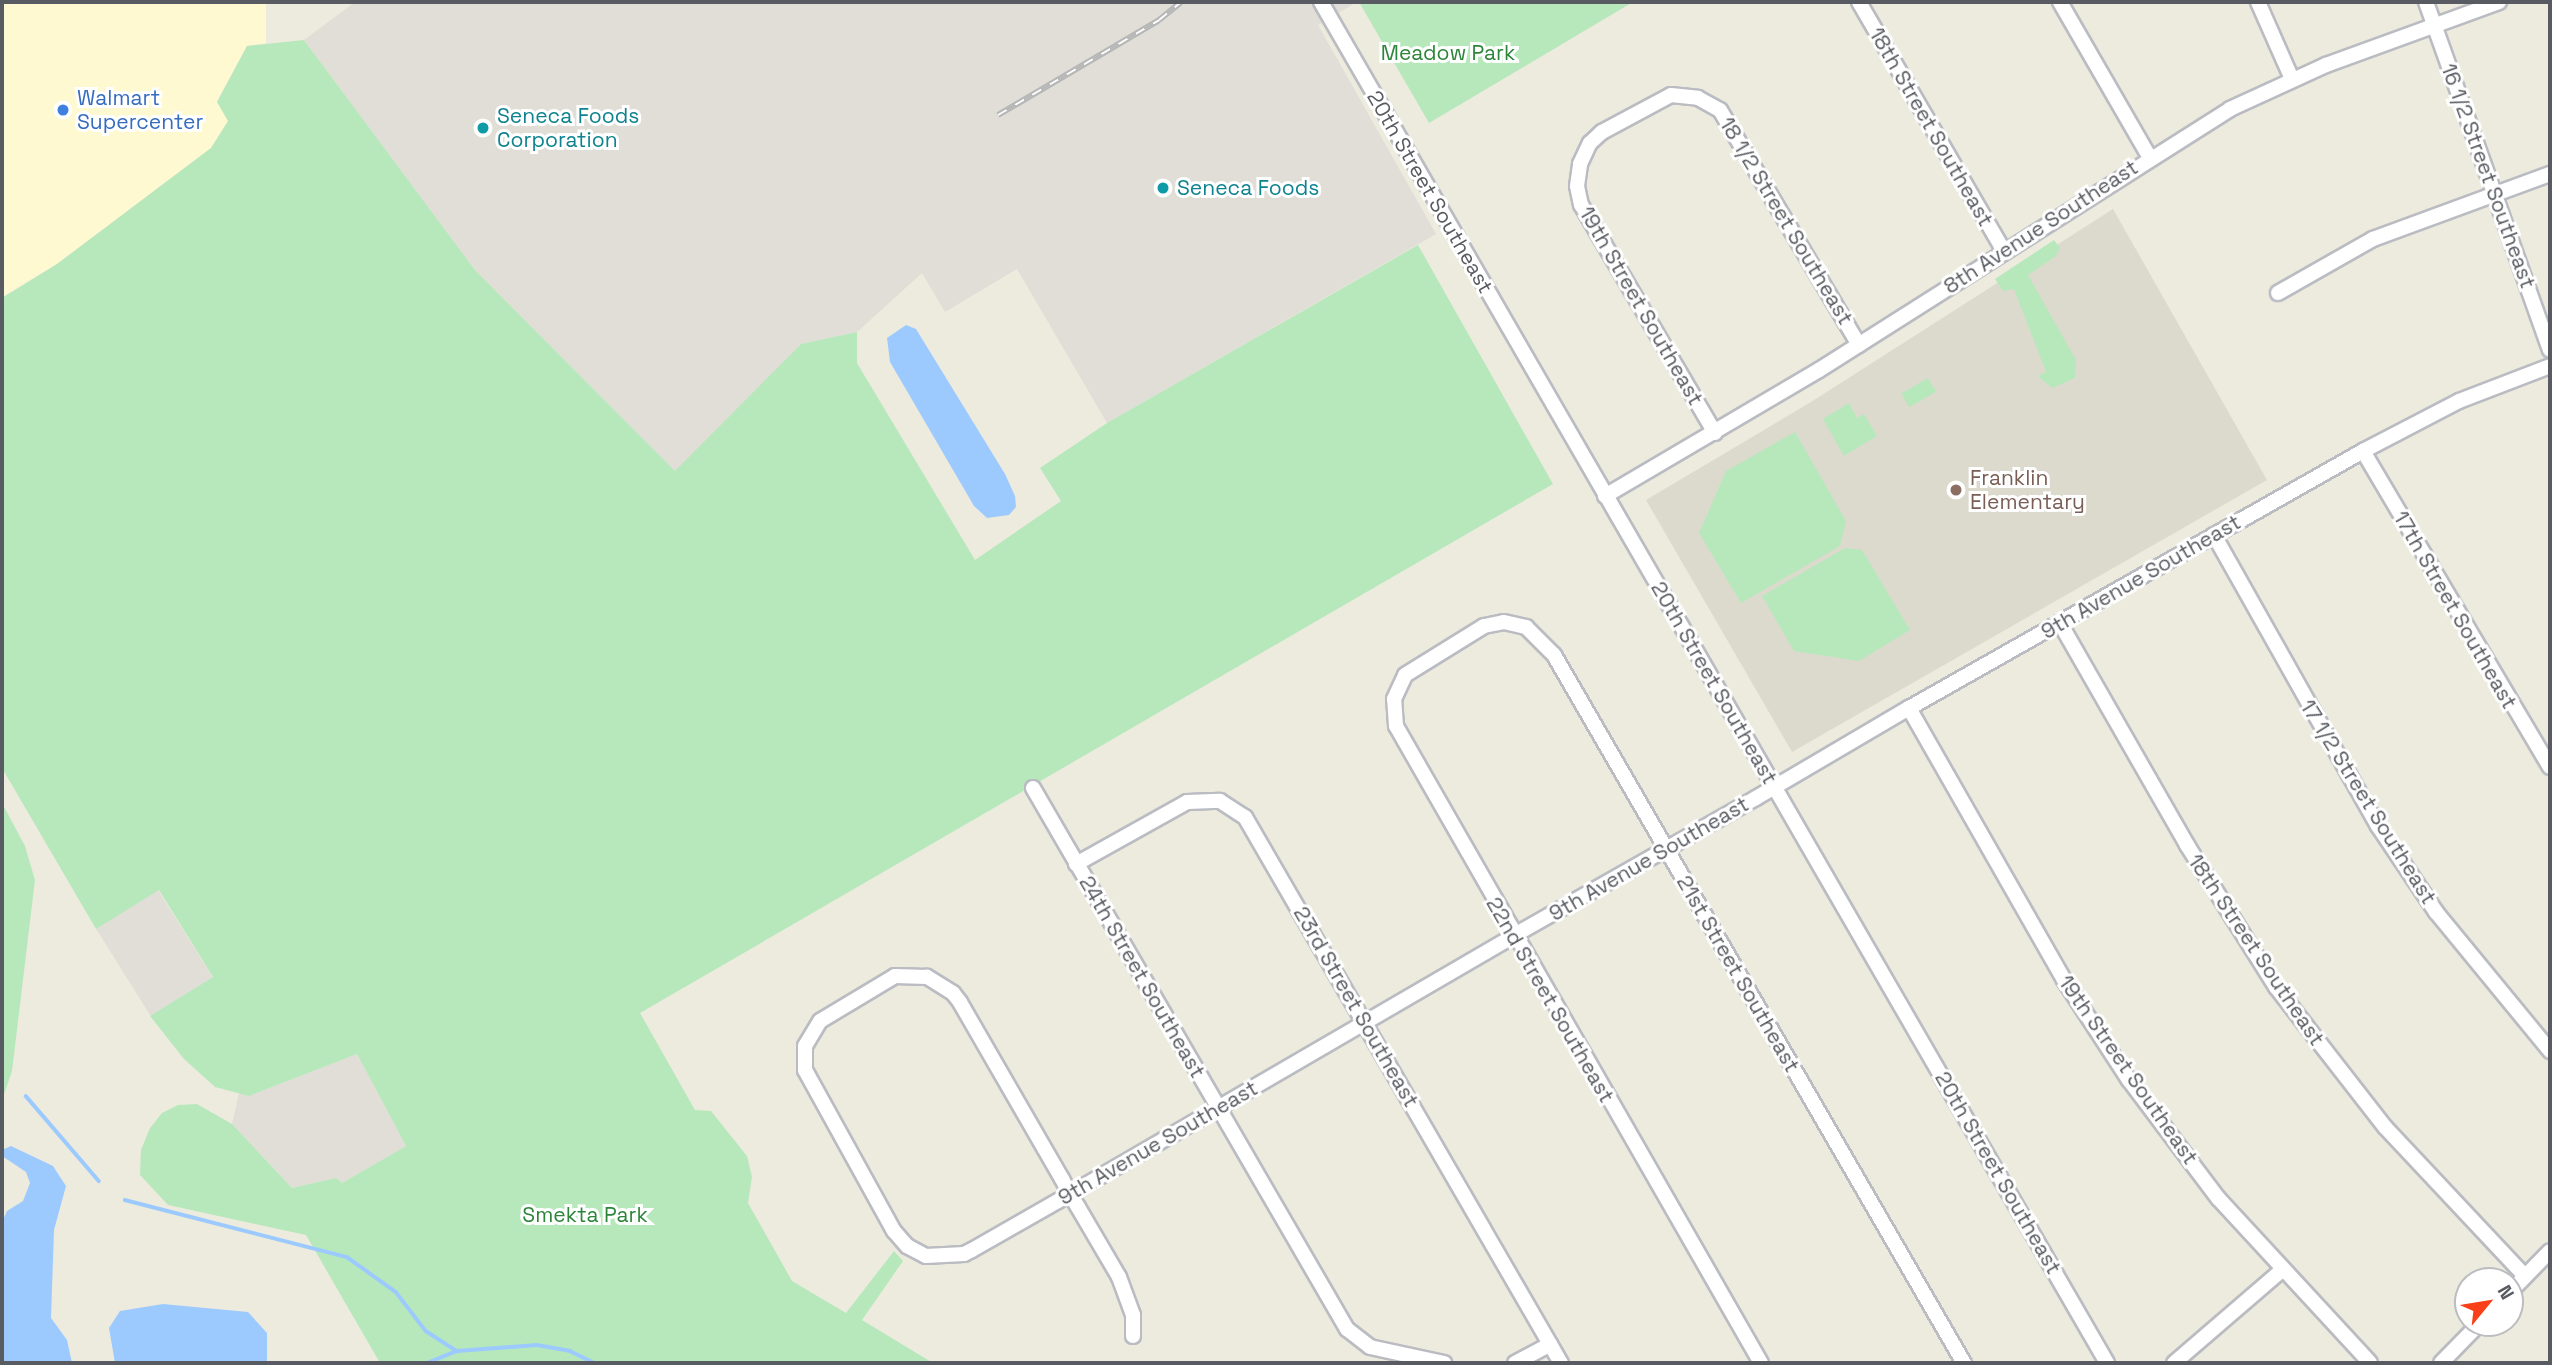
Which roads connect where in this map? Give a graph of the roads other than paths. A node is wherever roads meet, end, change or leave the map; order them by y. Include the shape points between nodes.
1 (1321, 2) edge
2 (1859, 2) edge
3 (2060, 2) edge
4 (2258, 2) edge
5 (2426, 2) edge
6 (2499, 2) edge
7 (2434, 25) junction
8 (2292, 79) junction
9 (1629, 115) joint
10 (2150, 158) junction
11 (2550, 174) edge
12 (2494, 194) junction
13 (2004, 251) junction
14 (2278, 293) dead end
15 (1859, 345) junction
16 (2550, 350) edge
17 (2550, 366) edge
18 (1715, 433) junction
19 (2363, 451) junction
20 (1605, 496) junction
21 (2214, 535) junction
22 (2060, 623) junction
23 (1448, 646) joint
24 (1909, 708) junction
25 (2550, 767) edge
26 (1775, 787) junction
27 (1032, 788) dead end
28 (1667, 850) junction
29 (1076, 864) junction
30 (1513, 936) junction
31 (1364, 1023) junction
32 (2550, 1051) edge
33 (1217, 1108) junction
34 (1070, 1194) junction
35 (2550, 1251) edge
36 (2281, 1271) junction
37 (2525, 1276) joint
38 (1133, 1336) dead end
39 (2466, 1337) edge
40 (1550, 1344) junction
41 (1444, 1363) edge
42 (1515, 1363) edge
43 (1561, 1363) edge
44 (1761, 1363) edge
45 (1964, 1363) edge
46 (2107, 1363) edge
47 (2174, 1363) edge
48 (2370, 1363) edge
49 (2441, 1363) edge

1 - 20 street, 20th Street Southeast
2 - 13 street, 18th Street Southeast
3 - 10 street
4 - 8 street
5 - 7 street, 16 1/2 Street Southeast
6 - 7 street, 8th Avenue Southeast
7 - 8 street, 8th Avenue Southeast
7 - 12 street, 16 1/2 Street Southeast
8 - 10 street, 8th Avenue Southeast via 2230,109
9 - 15 street, 18 1/2 Street Southeast via 1671,95 1698,98 1720,110
9 - 18 street, 19th Street Southeast via 1590,143 1580,164 1578,194
10 - 13 street, 8th Avenue Southeast
11 - 12 street
12 - 14 street via 2361,244
12 - 16 street, 16 1/2 Street Southeast
13 - 15 street, 8th Avenue Southeast
15 - 18 street, 8th Avenue Southeast
17 - 19 street, 9th Avenue Southeast via 2459,401
18 - 20 street, 8th Avenue Southeast
19 - 21 street, 9th Avenue Southeast
19 - 25 street, 17th Street Southeast
20 - 26 street, 20th Street Southeast
21 - 22 street, 9th Avenue Southeast
21 - 32 street, 17 1/2 Street Southeast via 2378,826 2436,912
22 - 24 street, 9th Avenue Southeast
22 - 37 street, 18th Street Southeast via 2187,845 2276,987 2385,1127
23 - 28 street, 21st Street Southeast via 1493,623 1515,623 1536,634 1554,655
23 - 30 street, 22nd Street Southeast via 1412,669 1401,682 1394,699 1396,726
24 - 26 street, 9th Avenue Southeast
24 - 36 street, 19th Street Southeast via 2095,1031 2210,1188
26 - 28 street, 9th Avenue Southeast
26 - 46 street, 20th Street Southeast
27 - 29 street, 24th Street Southeast
28 - 30 street, 9th Avenue Southeast
28 - 45 street, 21st Street Southeast
29 - 31 street, 23rd Street Southeast via 1187,802 1213,799 1228,804 1250,825
29 - 33 street, 24th Street Southeast
30 - 31 street, 9th Avenue Southeast
30 - 44 street, 22nd Street Southeast
31 - 33 street, 9th Avenue Southeast
31 - 40 street, 23rd Street Southeast
33 - 34 street, 9th Avenue Southeast
33 - 41 street, 24th Street Southeast via 1347,1329 1370,1348
34 - 34 street, 9th Avenue Southeast via 960,1002 945,986 927,977 906,975 857,996 813,1029 805,1046 805,1070 897,1236 917,1252 936,1257 964,1254
34 - 38 street via 1124,1288
35 - 37 street
36 - 47 street
36 - 48 street, 19th Street Southeast
39 - 49 street
40 - 42 street
40 - 43 street, 23rd Street Southeast

